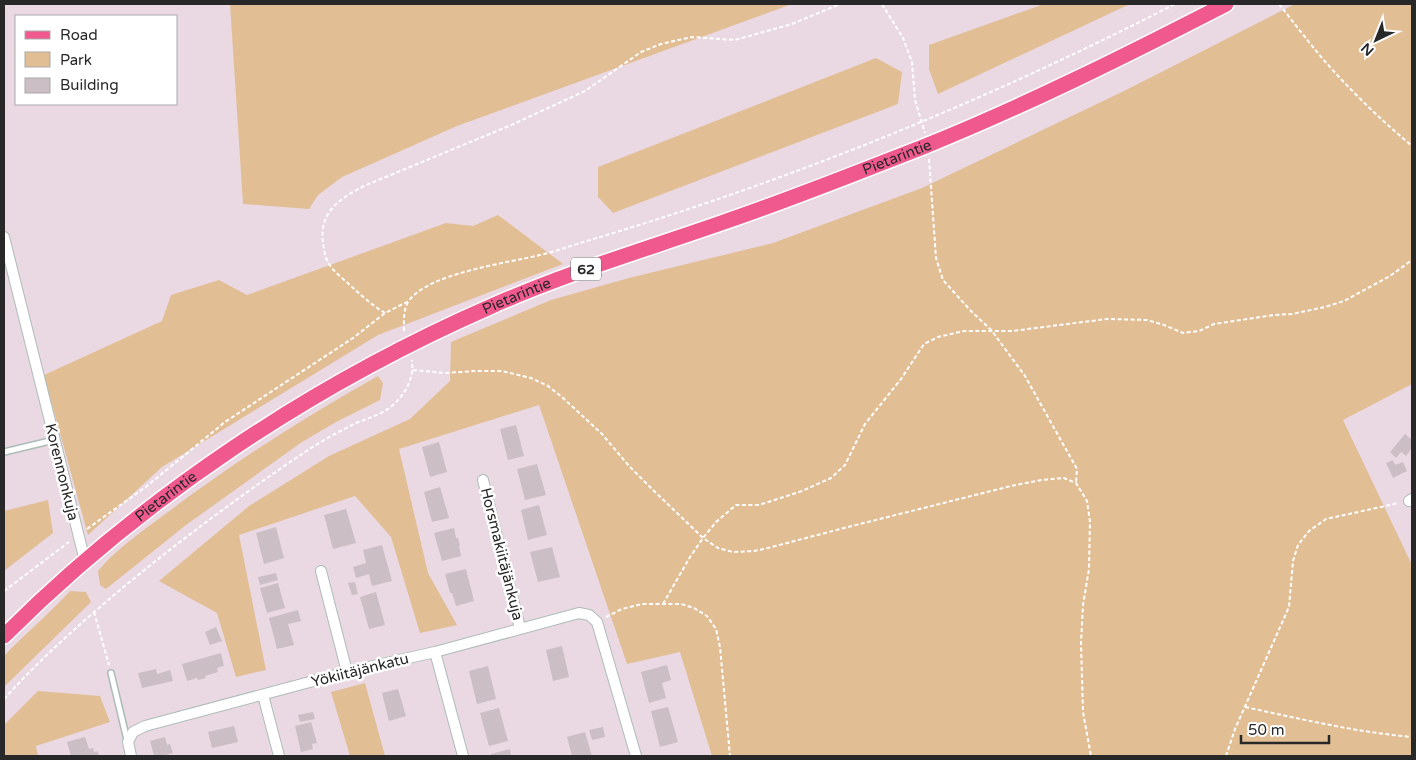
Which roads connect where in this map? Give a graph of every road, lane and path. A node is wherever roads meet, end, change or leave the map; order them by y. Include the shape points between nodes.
1 (840, 4) edge
2 (882, 4) edge
3 (1175, 4) edge
4 (1226, 4) edge
5 (1279, 4) edge
6 (921, 123) junction
7 (928, 144) junction
8 (1412, 146) edge
9 (4, 237) edge
10 (1412, 260) edge
11 (409, 300) junction
12 (386, 312) junction
13 (992, 330) junction
14 (404, 331) dead end
15 (412, 355) dead end
16 (413, 370) junction
17 (54, 440) junction
18 (4, 452) edge
19 (483, 480) dead end
20 (1076, 482) junction
21 (1410, 500) edge
22 (78, 535) junction
23 (703, 538) junction
24 (85, 562) junction
25 (321, 572) dead end
26 (4, 591) edge
27 (664, 604) junction
28 (94, 612) junction
29 (597, 622) junction
30 (520, 628) junction
31 (4, 636) edge
32 (435, 652) junction
33 (347, 672) junction
34 (111, 673) joint
35 (264, 695) junction
36 (4, 699) edge
37 (1244, 707) junction
38 (1412, 737) edge
39 (128, 742) junction
40 (131, 756) edge
41 (279, 756) edge
42 (462, 756) edge
43 (636, 756) edge
44 (730, 756) edge
45 (1090, 756) edge
46 (1226, 756) edge

1 - 12 path via 792,24 735,40 692,37 641,52 585,92 344,196 324,219 324,253 338,274
2 - 6 path via 903,38 912,62
3 - 6 path
4 - 7 main road, Pietarintie / 62 via 1032,100
5 - 8 path via 1342,79
6 - 7 path
6 - 11 path via 786,176 640,225 542,255 438,280
7 - 13 path via 936,258 943,280
7 - 24 main road, Pietarintie / 62 via 724,222 540,286 413,342 248,438 191,477
9 - 17 street, Korennonkuja
10 - 13 path via 1344,301 1292,314 1214,324 1199,331 1183,333 1146,320 1107,319 1012,331
11 - 12 path
11 - 14 path via 404,312
12 - 22 path via 353,338 225,422 147,486
13 - 20 path via 1025,376 1061,438 1077,470
13 - 23 path via 938,337 924,344 865,424 845,465 831,478 759,505 736,506
15 - 16 path
16 - 23 path via 445,373 502,371 548,386 602,434
16 - 28 path via 403,394 393,405 303,453 215,515
17 - 18 lane
17 - 22 street, Korennonkuja
19 - 30 street, Horsmakiitäjänkuja
20 - 23 path via 1064,478 1010,486 754,551 733,552 718,548
20 - 45 path via 1087,501 1090,522 1081,643 1083,712
21 - 37 path via 1326,519 1309,531 1298,545 1292,561 1289,606
22 - 24 street, Korennonkuja
22 - 26 path
23 - 27 path
24 - 31 main road, Pietarintie / 62
25 - 33 street
27 - 29 path via 642,604
27 - 44 path via 694,608 707,616 716,629
28 - 34 path
28 - 36 path
29 - 30 street, Yökiitäjänkatu via 589,615 579,613
29 - 43 street
30 - 32 street, Yökiitäjänkatu
32 - 33 street, Yökiitäjänkatu
32 - 42 street
33 - 35 street, Yökiitäjänkatu
34 - 39 lane
35 - 39 street, Yökiitäjänkatu via 145,726 133,732
35 - 41 street
37 - 38 path via 1330,725
37 - 46 path
39 - 40 street

